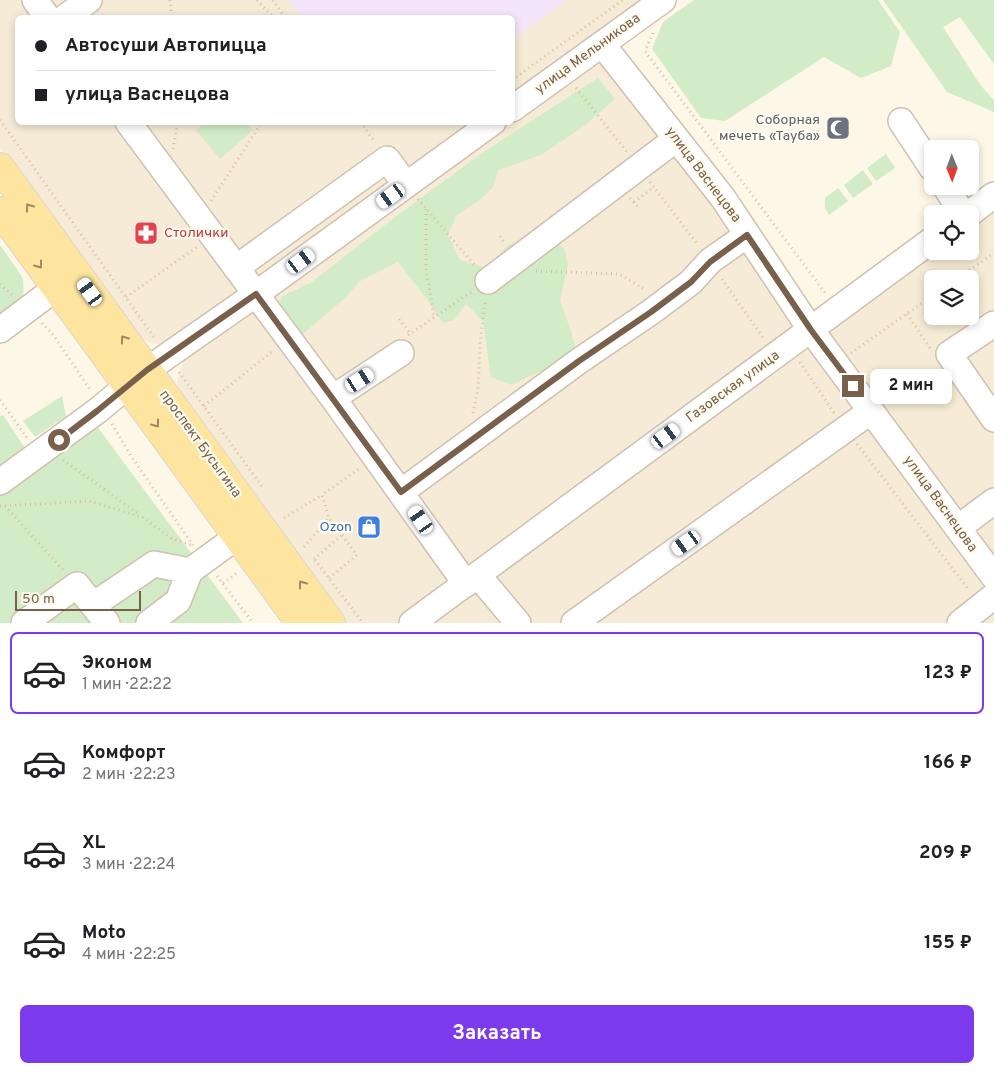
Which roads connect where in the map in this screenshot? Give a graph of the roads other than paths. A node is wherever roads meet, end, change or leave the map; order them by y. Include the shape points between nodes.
1 (35, 0) edge
2 (89, 0) edge
3 (656, 5) edge
4 (46, 15) edge
5 (68, 15) edge
6 (602, 44) junction
7 (515, 106) edge
8 (901, 121) dead end
9 (130, 125) edge
10 (489, 125) edge
11 (676, 139) junction
12 (924, 156) edge
13 (0, 167) edge
14 (406, 186) junction
15 (994, 195) edge
16 (979, 206) edge
17 (0, 211) edge
18 (747, 235) junction
19 (924, 246) edge
20 (236, 268) junction
21 (496, 275) road end
22 (56, 288) junction
23 (256, 294) junction
24 (994, 324) edge
25 (0, 330) edge
26 (811, 330) junction
27 (405, 343) road end
28 (137, 377) junction
29 (333, 398) junction
30 (872, 411) junction
31 (994, 419) edge
32 (0, 482) edge
33 (401, 492) junction
34 (994, 501) edge
35 (958, 528) junction
36 (238, 536) junction
37 (192, 559) junction
38 (994, 577) edge
39 (473, 579) junction
40 (988, 601) edge
41 (100, 614) edge
42 (24, 623) edge
43 (149, 623) edge
44 (300, 623) edge
45 (331, 623) edge
46 (412, 623) edge
47 (518, 623) edge
48 (574, 623) edge
49 (960, 623) edge

1 - 4 street
2 - 5 street
3 - 6 street, улица Мельникова
6 - 7 street, улица Мельникова
6 - 11 street, улица Васнецова
8 - 12 street
9 - 20 street
10 - 14 street
11 - 18 street, улица Васнецова via 723,198
11 - 21 street via 647,177
28 -> 13 main road, проспект Бусыгина
14 - 20 street via 387,159
14 - 23 street
15 - 16 street
17 -> 22 main road, проспект Бусыгина
18 - 26 street, улица Васнецова
18 - 33 street via 710,262 691,282
19 - 26 street, Газовская улица
20 - 23 street
22 - 25 street
22 - 28 main road, проспект Бусыгина
23 - 28 street
23 - 29 street
24 - 31 street via 949,354
26 - 30 street, улица Васнецова
26 - 39 street, Газовская улица via 787,358
27 - 29 street
28 - 32 street via 104,410 39,446
28 -> 36 main road, проспект Бусыгина
45 -> 28 main road, проспект Бусыгина
29 - 33 street
30 - 35 street, улица Васнецова
30 - 48 street
33 - 39 street
34 - 35 street
35 - 38 street, улица Васнецова
36 - 37 street
36 - 44 main road, проспект Бусыгина
37 - 41 street via 154,564
37 - 43 street via 178,601
39 - 46 street, Газовская улица
39 - 47 street via 486,585
40 - 49 street
41 - 42 street via 77,585

